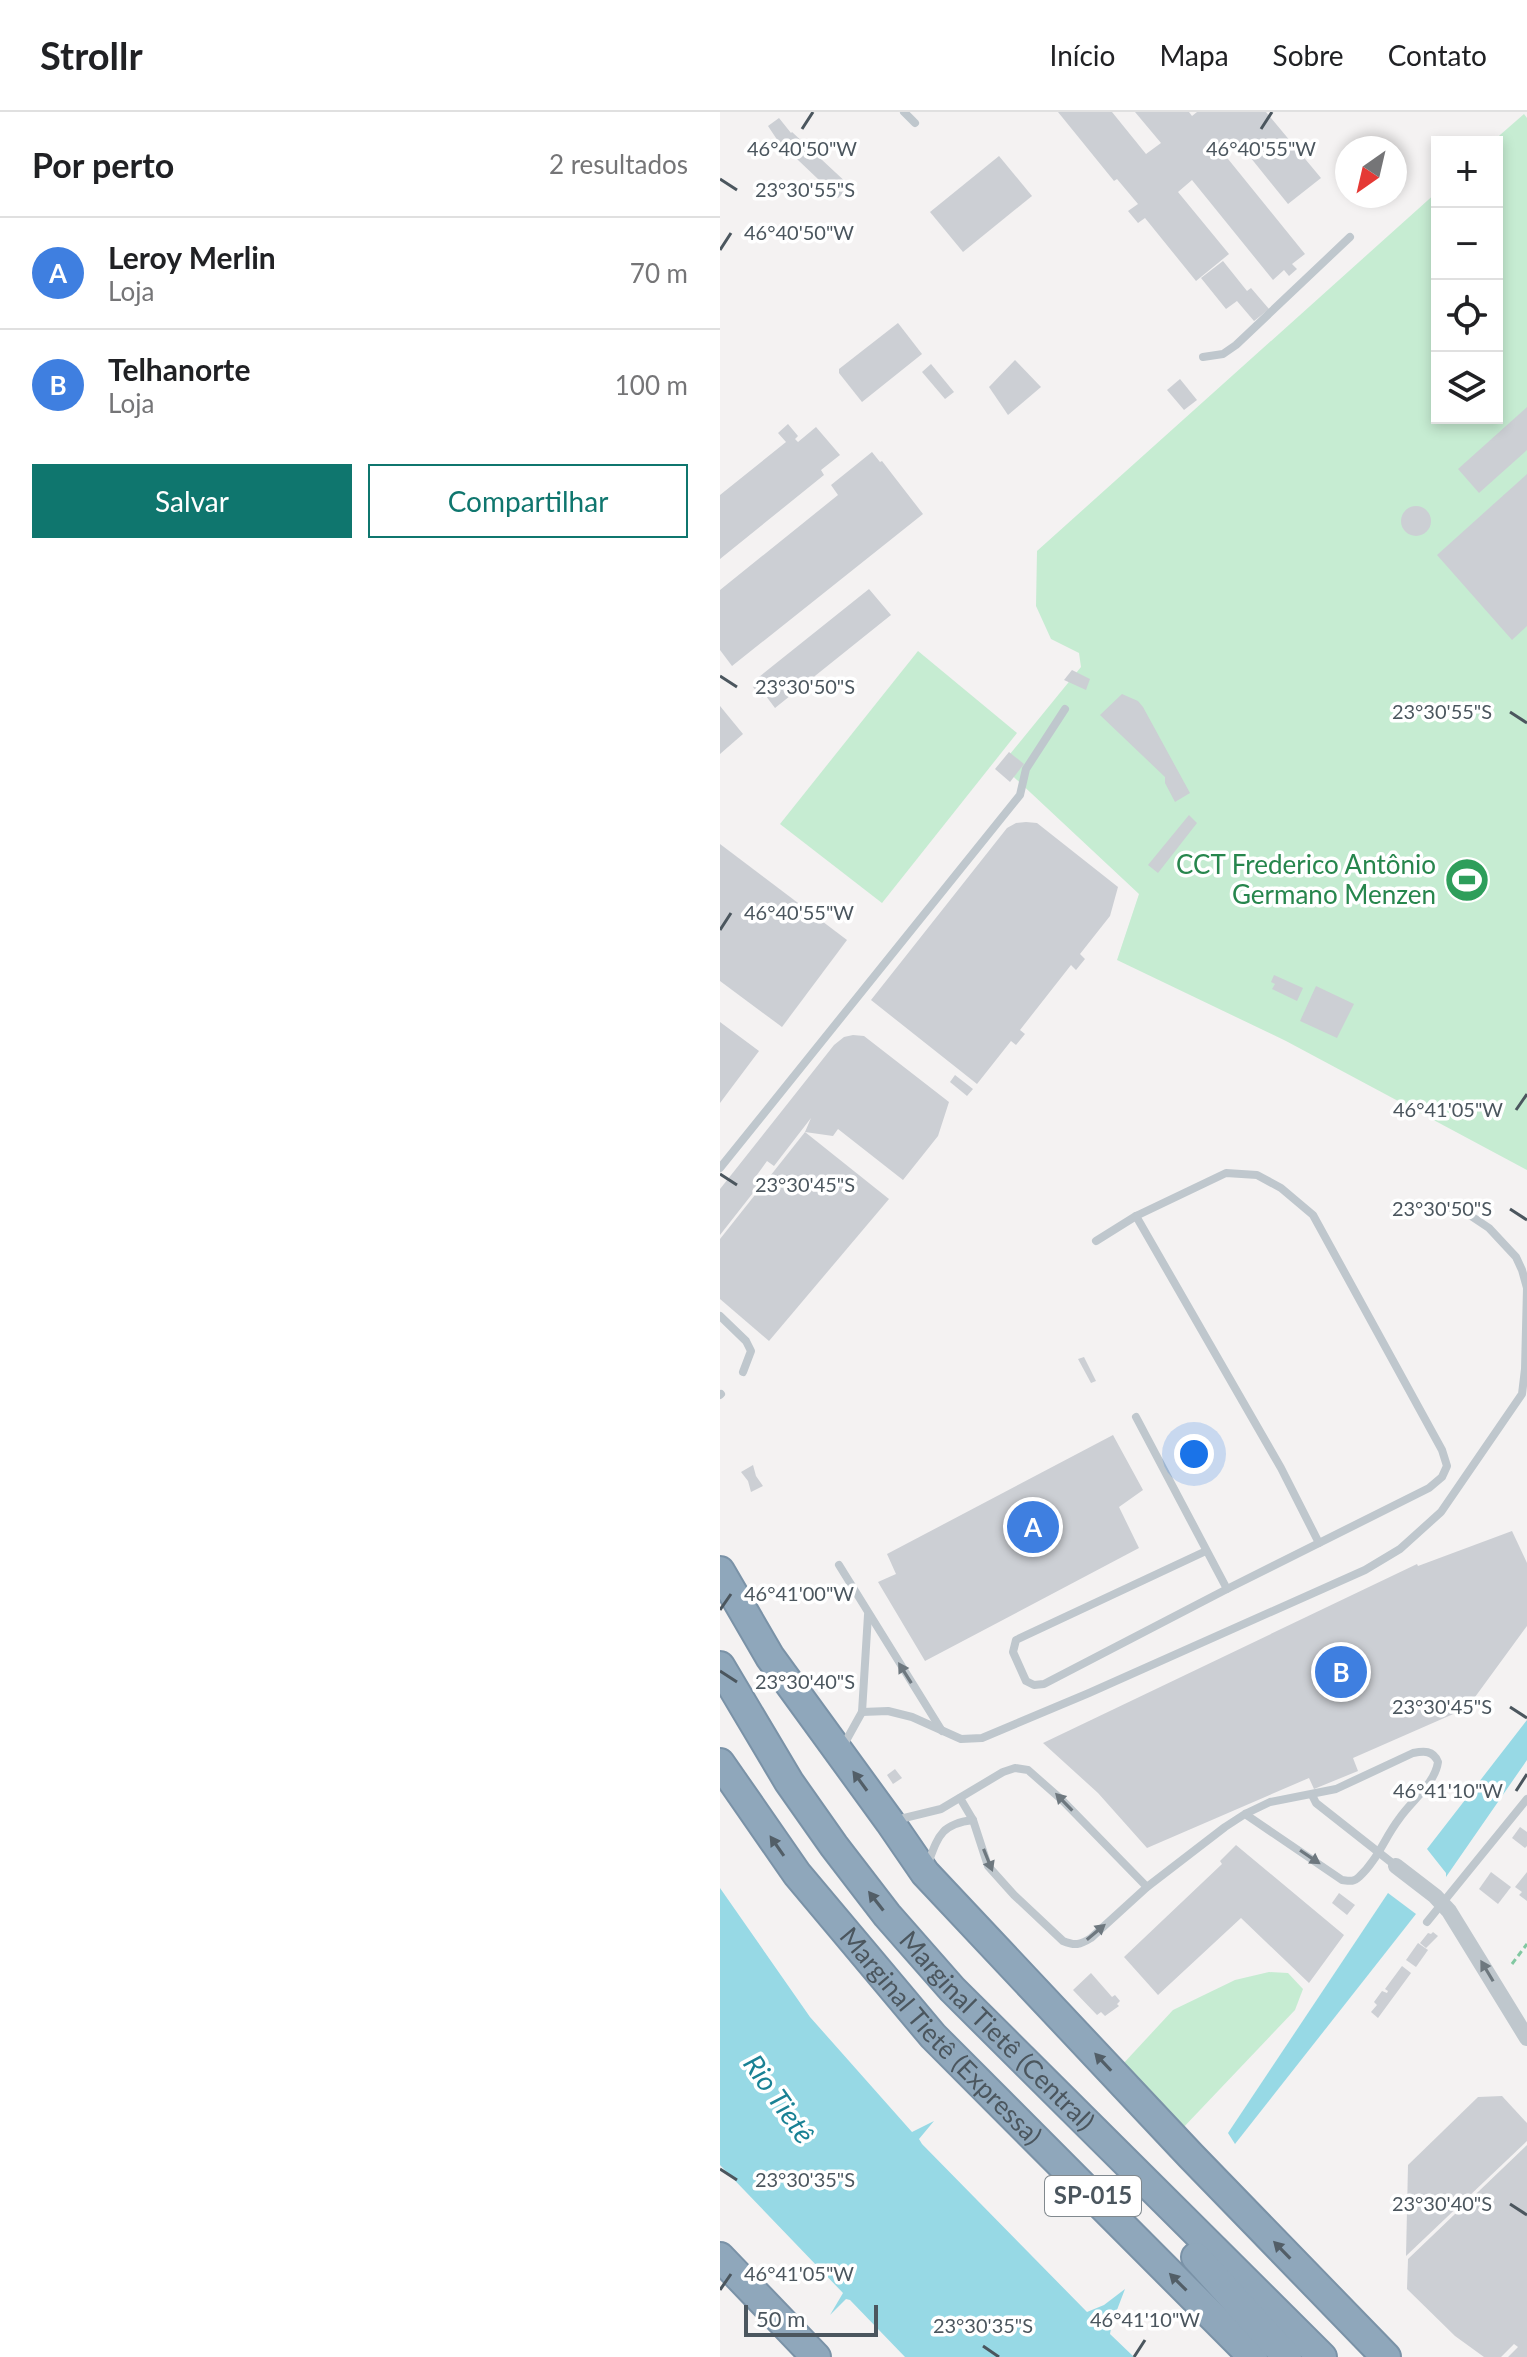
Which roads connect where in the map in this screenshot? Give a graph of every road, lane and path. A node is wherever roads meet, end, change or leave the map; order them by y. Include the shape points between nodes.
1 (904, 112) edge
2 (915, 123) dead end
3 (1350, 237) dead end
4 (1203, 357) dead end
5 (1065, 709) dead end
6 (720, 1168) edge
7 (1443, 1205) dead end
8 (1136, 1216) junction
9 (1096, 1241) dead end
10 (720, 1316) edge
11 (743, 1372) dead end
12 (1136, 1417) dead end
13 (1319, 1543) junction
14 (1206, 1551) junction
15 (839, 1565) dead end
16 (720, 1571) edge
17 (1227, 1589) junction
18 (868, 1614) junction
19 (720, 1666) edge
20 (862, 1712) junction
21 (942, 1731) junction
22 (839, 1753) junction
23 (720, 1763) edge
24 (1312, 1795) junction
25 (960, 1798) junction
26 (1527, 1799) edge
27 (1245, 1814) junction
28 (973, 1820) junction
29 (890, 1822) junction
30 (1379, 1852) junction
31 (1396, 1866) joint
32 (925, 1873) junction
33 (1147, 1887) junction
34 (1443, 1903) junction
35 (1427, 1922) dead end
36 (1527, 1944) edge
37 (1512, 1964) dead end
38 (1527, 2038) edge
39 (1127, 2164) junction
40 (720, 2257) edge
41 (1336, 2306) junction
42 (816, 2357) edge
43 (1253, 2357) edge
44 (1287, 2357) edge
45 (1322, 2357) edge
46 (1368, 2357) edge
47 (1386, 2357) edge

1 - 2 lane
3 - 4 lane via 1236,345 1223,354
5 - 6 lane via 1026,769 1020,795
7 - 21 lane via 1489,1228 1516,1257 1527,1288 1522,1394 1441,1512 1400,1549 1365,1570 1116,1681 982,1738 961,1739
8 - 9 lane
8 - 13 lane
8 - 13 lane via 1226,1173 1257,1175 1313,1215 1333,1248 1447,1466 1429,1488
10 - 11 lane via 751,1351
12 - 14 lane
13 - 17 lane
14 - 17 lane
14 - 17 lane via 1016,1640 1013,1652 1026,1681 1044,1684
15 - 18 lane
16 - 22 highway via 770,1657
18 - 20 lane
21 -> 18 lane
39 -> 19 highway, Marginal Tietê (Central) via 952,1989 887,1915 789,1782
20 - 21 lane via 888,1711
20 - 22 lane
29 -> 22 highway
43 -> 23 highway, Marginal Tietê (Expressa) / SP-015 via 933,2036 797,1874
24 - 27 lane via 1291,1796
24 - 30 lane
24 - 30 lane via 1413,1753 1435,1756 1432,1778
25 - 28 lane
25 - 29 lane via 941,1809
33 -> 25 lane via 1028,1770 1003,1772
26 - 34 lane
27 -> 30 lane via 1342,1880 1357,1879
27 - 33 lane
28 - 32 lane via 944,1830
28 -> 33 lane via 988,1866 1072,1945 1091,1938
29 - 32 highway
30 - 31 lane
31 - 34 street
41 -> 32 highway
34 - 35 lane
38 -> 34 street
36 - 37 path
39 - 44 highway via 1162,2220
39 - 45 highway, Marginal Tietê (Central)
40 - 42 highway
41 - 46 highway
41 - 47 highway

